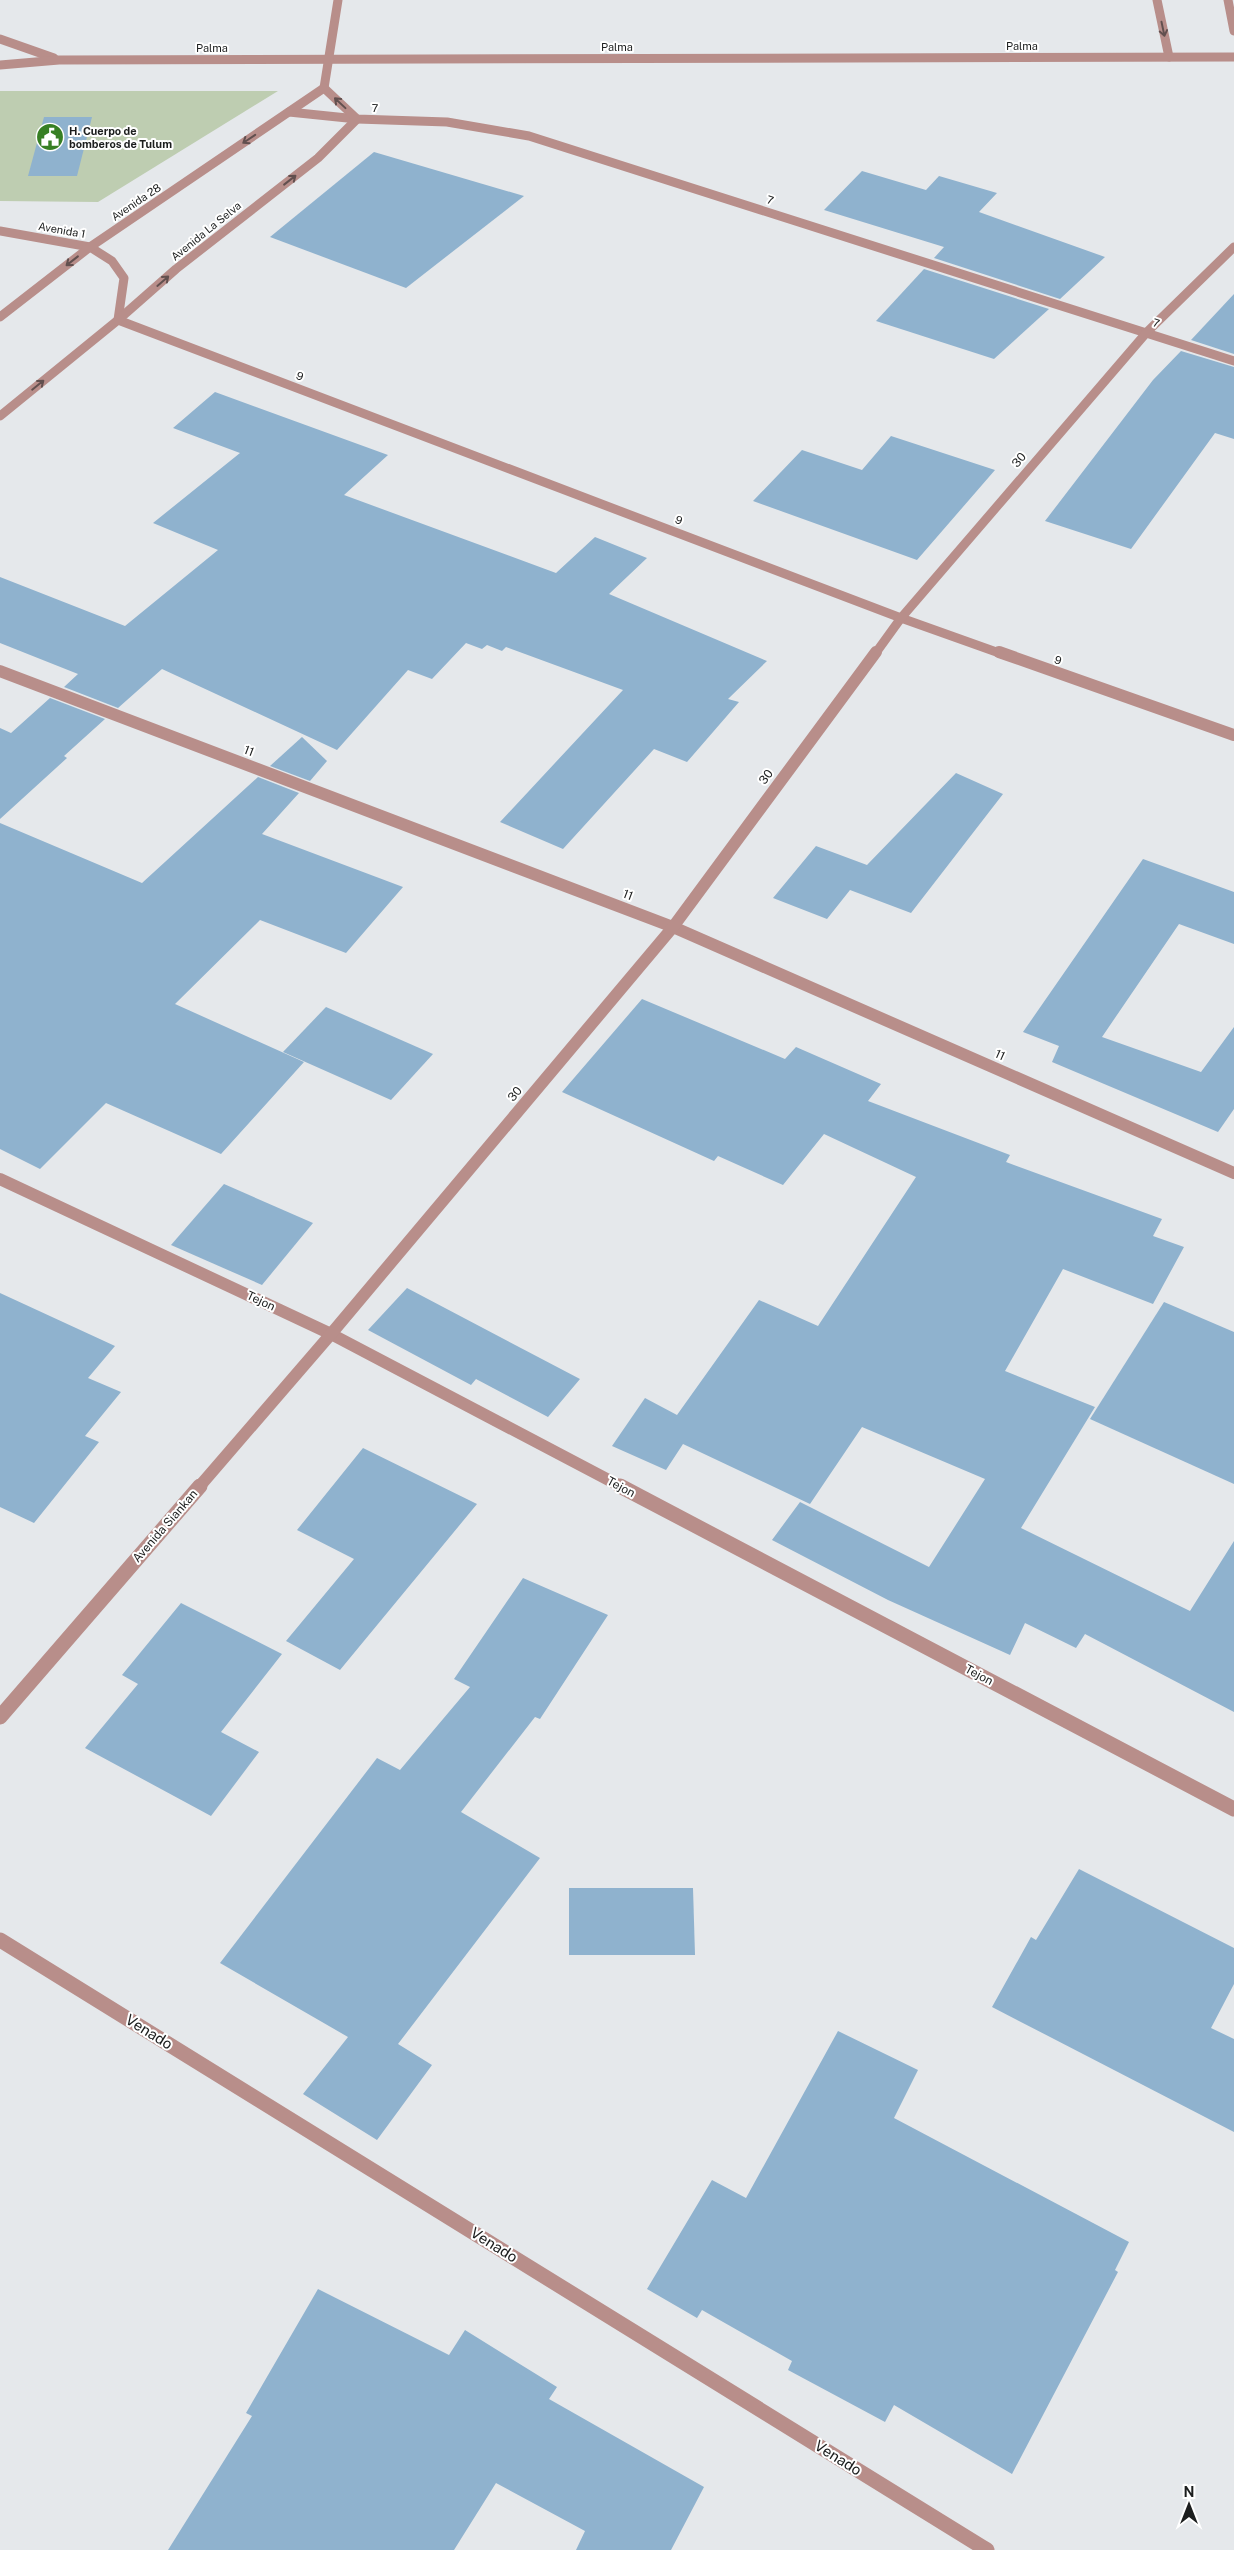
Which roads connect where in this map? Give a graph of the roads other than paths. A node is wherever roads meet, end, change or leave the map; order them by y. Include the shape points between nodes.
1 (338, 0) edge
2 (1157, 0) edge
3 (1228, 0) edge
4 (1234, 31) edge
5 (0, 39) edge
6 (1234, 57) edge
7 (1169, 58) junction
8 (329, 59) junction
9 (59, 60) junction
10 (0, 65) edge
11 (324, 88) junction
12 (289, 112) junction
13 (357, 119) junction
14 (0, 231) edge
15 (90, 247) junction
16 (1234, 247) edge
17 (0, 317) edge
18 (118, 320) junction
19 (1147, 332) junction
20 (1234, 361) edge
21 (0, 416) edge
22 (901, 618) junction
23 (0, 671) edge
24 (1234, 735) edge
25 (673, 926) junction
26 (1234, 1172) edge
27 (0, 1179) edge
28 (331, 1334) junction
29 (0, 1717) edge
30 (1234, 1809) edge
31 (0, 1940) edge
32 (987, 2550) edge

1 - 8 street
2 -> 7 street
3 - 4 street
5 - 9 street
6 - 7 street, Palma
7 - 8 street, Palma
8 - 9 street, Palma
8 - 11 street
9 - 10 street, Palma
11 - 12 street
13 -> 11 street
12 - 13 street, 7
12 -> 15 street, Avenida 28
18 -> 13 street, Avenida La Selva via 176,269 318,158
13 - 19 street, 7 via 447,122 529,136
14 - 15 street, Avenida 1
15 -> 17 street, Avenida 28
15 - 18 street, Avenida 1 via 112,261 124,278
16 - 19 street, 30
21 -> 18 street, Avenida La Selva
18 - 22 street, 9
19 - 20 street, 7
19 - 22 street, 30
22 - 24 street, 9
22 - 25 street, 30
23 - 25 street, 11
25 - 26 street, 11
25 - 28 street, 30
27 - 28 street, Tejon
28 - 29 street, Avenida Siankan
28 - 30 street, Tejon
31 - 32 street, Venado

